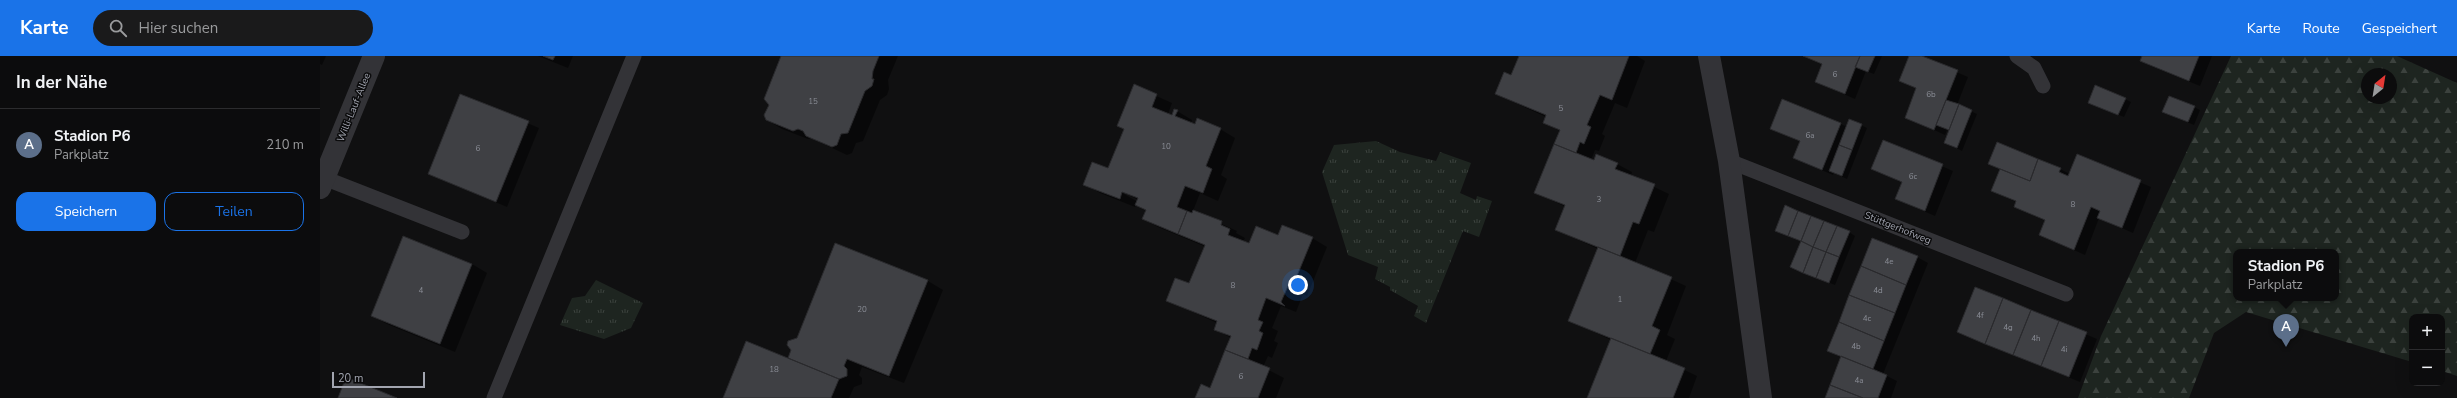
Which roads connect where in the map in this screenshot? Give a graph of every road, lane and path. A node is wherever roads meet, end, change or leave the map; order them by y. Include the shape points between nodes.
1 (374, 56) edge
2 (634, 56) edge
3 (1709, 56) edge
4 (2017, 56) edge
5 (2043, 86) dead end
6 (326, 155) edge
7 (1729, 160) junction
8 (322, 183) edge
9 (462, 232) dead end
10 (2066, 294) dead end
11 (494, 398) edge
12 (1761, 398) edge

1 - 6 street, Willi-Lauf-Allee
2 - 11 lane
3 - 7 street
4 - 5 lane via 2034,68
6 - 8 street, Willi-Lauf-Allee
7 - 10 lane, Stüttgerhofweg
7 - 12 street
8 - 9 lane

